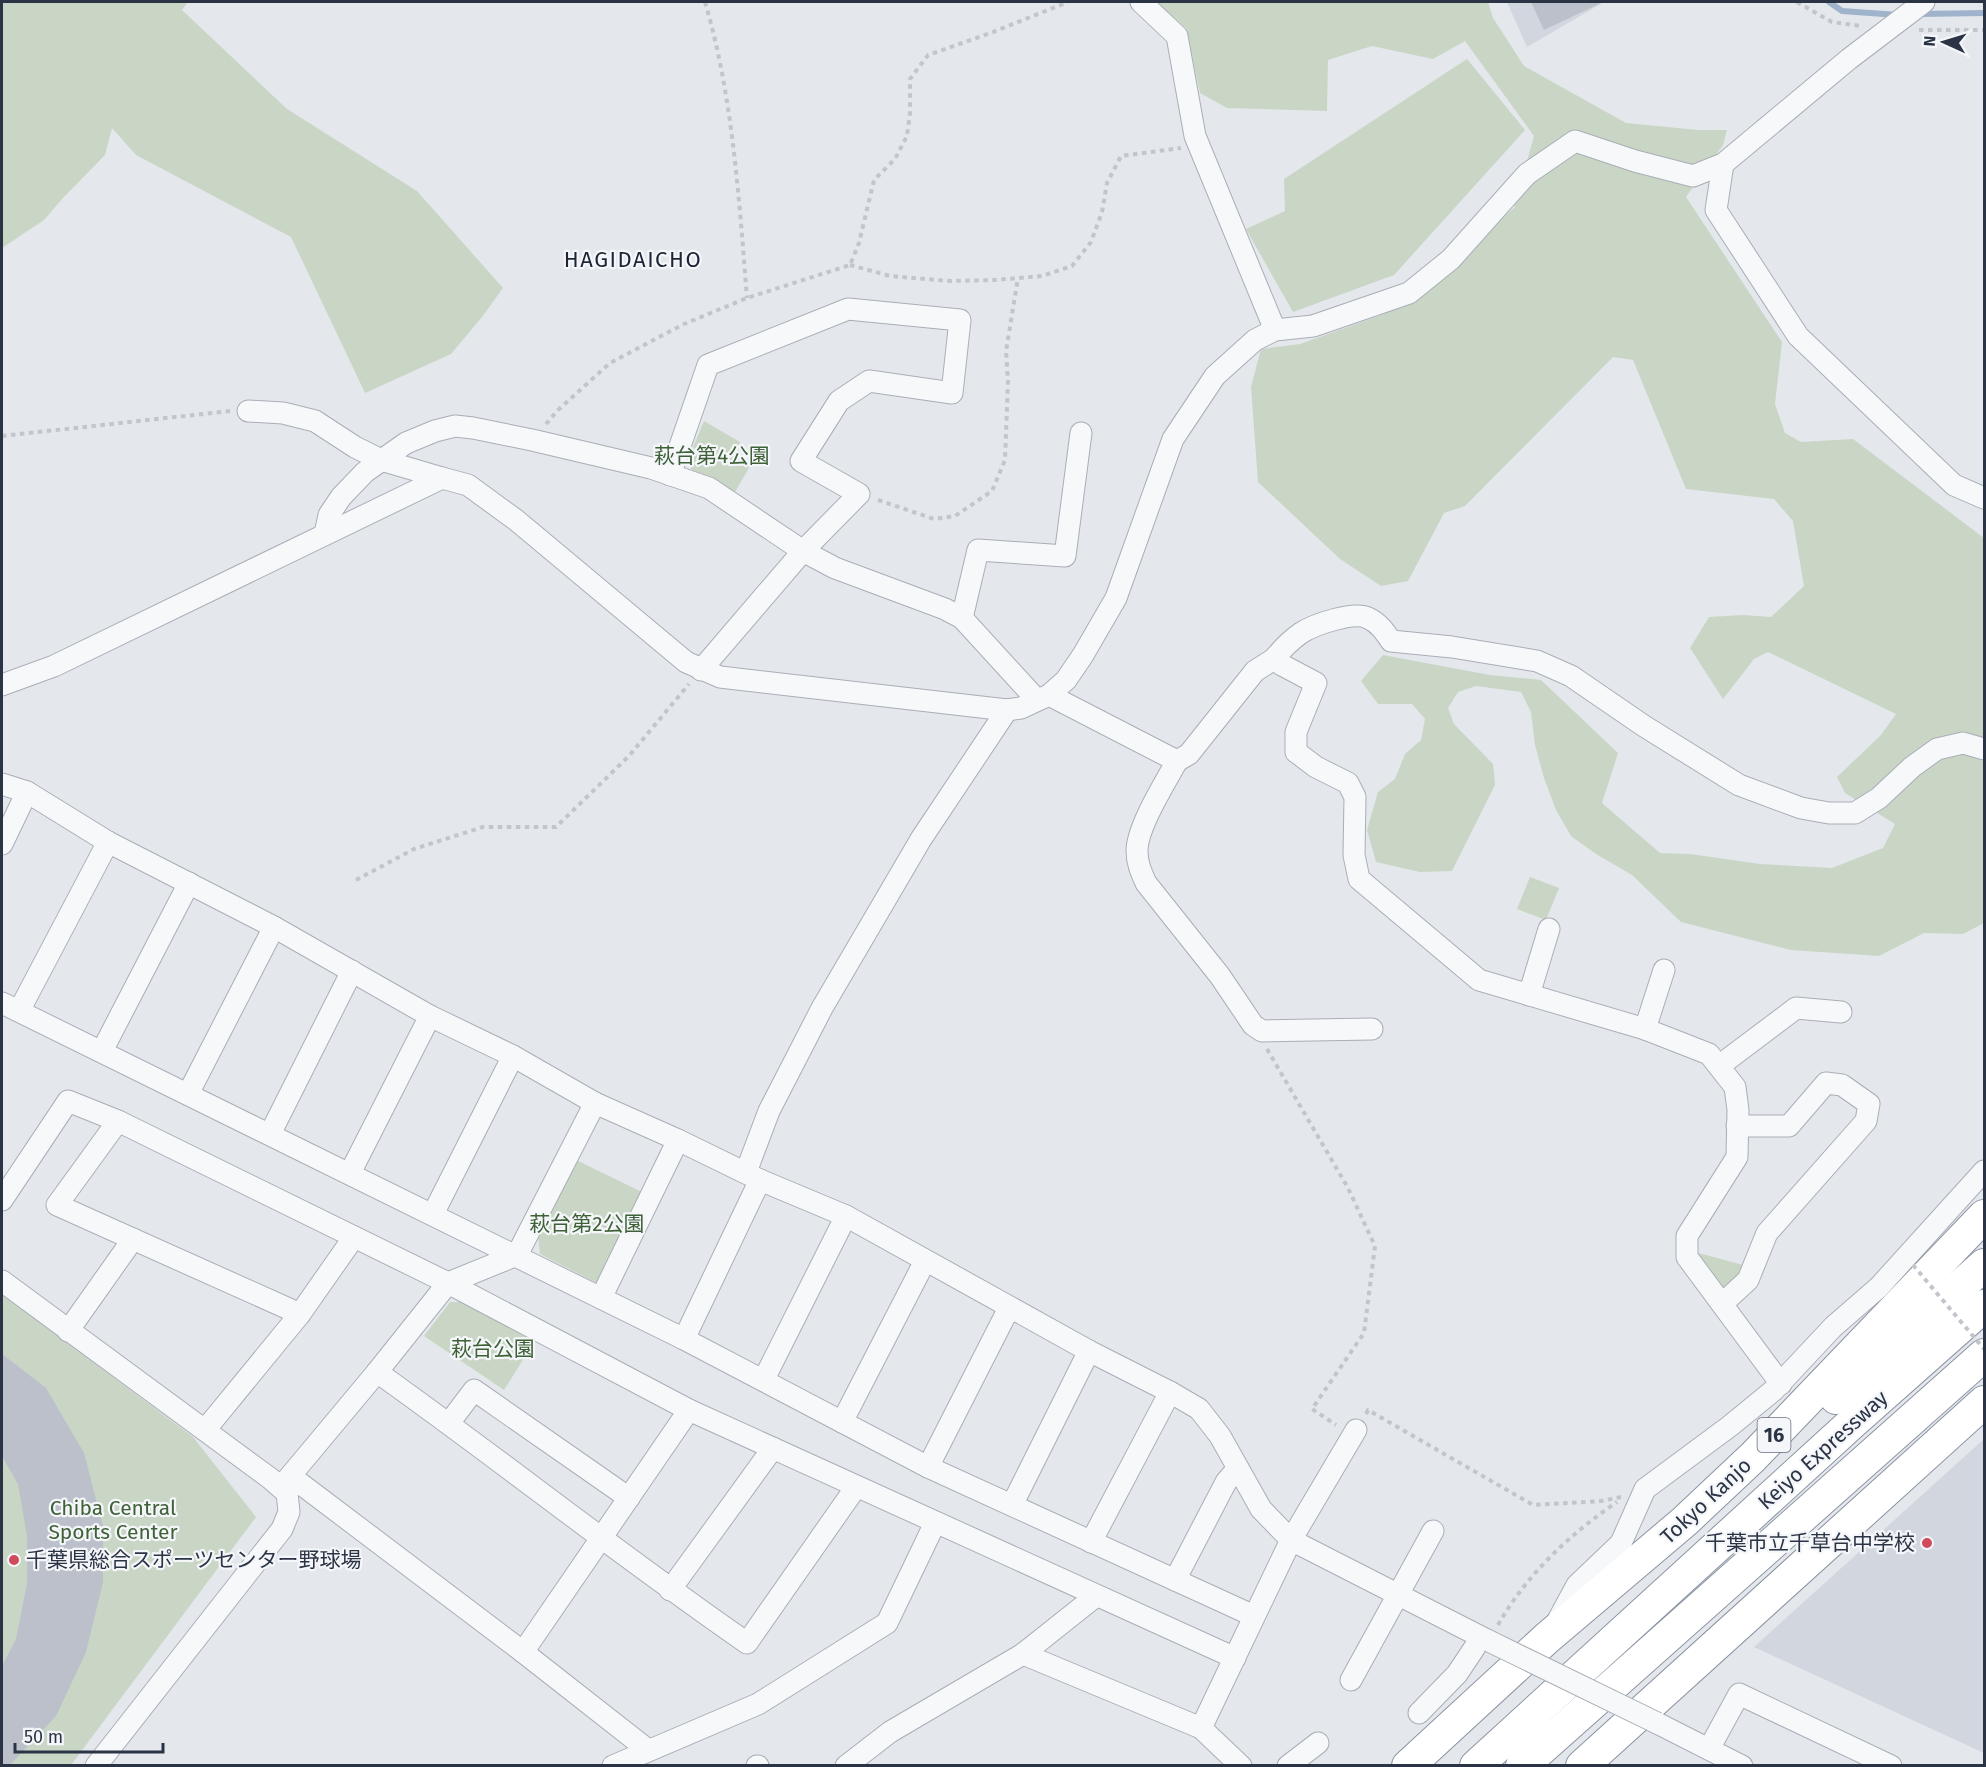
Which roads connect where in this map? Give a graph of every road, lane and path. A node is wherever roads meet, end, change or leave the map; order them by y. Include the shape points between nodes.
1 (705, 2) edge
2 (1068, 2) edge
3 (1141, 2) edge
4 (1924, 2) edge
5 (1199, 146) junction
6 (1723, 164) junction
7 (850, 265) junction
8 (1018, 278) junction
9 (747, 298) junction
10 (1275, 330) junction
11 (248, 411) joint
12 (1082, 433) dead end
13 (2, 436) edge
14 (532, 440) junction
15 (381, 460) junction
16 (670, 475) junction
17 (442, 478) junction
18 (859, 494) junction
19 (1984, 498) edge
20 (325, 534) junction
21 (803, 551) junction
22 (962, 618) junction
23 (1274, 659) junction
24 (701, 670) junction
25 (2, 685) edge
26 (1043, 698) junction
27 (1007, 710) junction
28 (1984, 749) edge
29 (1176, 761) junction
30 (2, 784) edge
31 (27, 792) junction
32 (108, 842) junction
33 (2, 844) edge
34 (356, 880) dead end
35 (189, 883) junction
36 (274, 927) junction
37 (1549, 929) dead end
38 (1664, 970) dead end
39 (352, 971) junction
40 (1529, 995) junction
41 (10, 1007) edge
42 (1841, 1012) dead end
43 (430, 1016) junction
44 (1253, 1025) junction
45 (1372, 1029) dead end
46 (1645, 1029) junction
47 (102, 1051) junction
48 (513, 1056) junction
49 (1719, 1066) junction
50 (188, 1094) junction
51 (595, 1103) junction
52 (118, 1121) junction
53 (1737, 1126) junction
54 (270, 1134) junction
55 (678, 1140) junction
56 (1984, 1171) edge
57 (350, 1173) junction
58 (753, 1176) junction
59 (2, 1200) edge
60 (433, 1214) junction
61 (846, 1216) junction
62 (1984, 1216) edge
63 (354, 1237) junction
64 (133, 1239) junction
65 (517, 1255) junction
66 (925, 1261) junction
67 (1913, 1265) dead end
68 (1984, 1265) edge
69 (2, 1281) edge
70 (448, 1283) junction
71 (600, 1298) junction
72 (1722, 1304) junction
73 (1984, 1306) edge
74 (1009, 1308) junction
75 (300, 1314) junction
76 (68, 1331) junction
77 (684, 1338) junction
78 (1984, 1349) edge
79 (1089, 1352) junction
80 (1984, 1355) edge
81 (377, 1372) junction
82 (764, 1379) junction
83 (1781, 1384) junction
84 (1170, 1392) junction
85 (1984, 1402) edge
86 (689, 1410) junction
87 (842, 1422) junction
88 (449, 1424) junction
89 (205, 1430) junction
90 (1354, 1433) junction
91 (773, 1448) junction
92 (928, 1467) junction
93 (1238, 1468) junction
94 (281, 1487) junction
95 (856, 1487) junction
96 (629, 1498) junction
97 (1012, 1505) junction
98 (935, 1523) junction
99 (1433, 1531) dead end
100 (600, 1538) junction
101 (1291, 1540) junction
102 (1091, 1542) junction
103 (1619, 1578) junction
104 (1175, 1580) junction
105 (670, 1590) junction
106 (1398, 1595) junction
107 (1096, 1596) junction
108 (1254, 1616) junction
109 (1548, 1638) junction
110 (1485, 1640) junction
111 (523, 1652) junction
112 (1023, 1654) junction
113 (1235, 1658) junction
114 (1351, 1680) dead end
115 (1419, 1713) dead end
116 (1202, 1728) junction
117 (1318, 1743) dead end
118 (1709, 1749) junction
119 (648, 1750) junction
120 (96, 1766) edge
121 (613, 1766) edge
122 (846, 1766) edge
123 (1240, 1766) edge
124 (1288, 1766) edge
125 (1408, 1766) edge
126 (1476, 1766) edge
127 (1522, 1766) edge
128 (1582, 1766) edge
129 (1742, 1766) edge
130 (1891, 1766) edge

1 - 9 path via 725,91
2 - 7 path via 928,55 910,79 907,136 895,159 874,180
3 - 5 street via 1177,36
4 - 6 street
5 - 8 path via 1121,156 1107,183 1091,242 1072,266 1042,276
5 - 10 street
6 - 10 street via 1693,176 1575,141 1527,174 1451,259 1409,293 1313,326
6 - 19 street via 1716,210 1798,336 1954,484
7 - 8 path via 890,276 950,281
7 - 9 path
8 - 18 path via 1006,351 1005,460 992,491 955,516 934,519
9 - 14 path via 684,324 610,363 558,410
10 - 26 street via 1255,340 1215,376 1173,439 1116,598 1083,656 1065,680
11 - 13 path
11 - 15 street via 283,413 315,421
12 - 22 street via 1065,556 978,550
14 - 15 street via 455,426 406,443
14 - 16 street
15 - 17 street
15 - 20 street via 341,496 329,515
16 - 18 street via 708,364 848,309 960,320 952,393 869,381 838,401 801,461
16 - 21 street via 709,488
17 - 20 street
17 - 24 street via 468,485 507,513 686,662
18 - 21 street
20 - 25 street via 54,666
21 - 22 street via 835,568
21 - 24 street
22 - 26 street
23 - 28 street via 1303,631 1353,615 1368,618 1383,628 1391,641 1537,661 1571,676 1739,785 1801,808 1829,813 1855,813 1937,749 1963,743
23 - 29 street via 1255,671 1188,754
23 - 40 street via 1316,683 1296,732 1296,752 1348,783 1355,797 1354,855 1359,879 1479,980
24 - 27 street via 720,677
24 - 34 path via 629,756 556,827 483,826 414,849
26 - 27 street
26 - 29 street
27 - 58 street via 921,839 822,1008 769,1112
29 - 44 street via 1140,835 1139,868 1146,883 1220,976
30 - 31 street
31 - 32 street
31 - 33 street
32 - 35 street
32 - 41 street
35 - 36 street
35 - 47 street
36 - 39 street
36 - 50 street
37 - 40 street
38 - 46 street
39 - 43 street
39 - 54 street
40 - 46 street
41 - 47 street
42 - 49 street via 1796,1008
43 - 48 street
43 - 57 street
44 - 45 street via 1262,1030
44 - 90 path via 1348,1188 1375,1246 1364,1333 1312,1409
46 - 49 street via 1709,1054
47 - 50 street
48 - 51 street
48 - 60 street
49 - 53 street via 1735,1087
50 - 54 street
51 - 55 street
51 - 65 street
52 - 59 street via 68,1101
52 - 63 street
52 - 64 street via 57,1204
53 - 72 street via 1737,1157 1687,1236 1687,1257
53 - 72 street via 1789,1126 1826,1083 1842,1084 1869,1104 1866,1121 1767,1233 1748,1280
54 - 57 street
55 - 58 street
55 - 71 street
56 - 83 street via 1879,1287 1833,1327
57 - 60 street
58 - 61 street
58 - 77 street
60 - 65 street
61 - 66 street
61 - 82 street
62 - 103 highway, Tokyo Kanjo / 16 via 1753,1457
63 - 70 street
63 - 75 street
64 - 75 street
64 - 76 street
65 - 70 street
65 - 71 street
66 - 74 street
66 - 87 street
67 - 78 path, bridge
68 - 103 highway via 1648,1565
69 - 76 street
70 - 81 street
70 - 86 street
71 - 77 street
72 - 83 street
73 - 126 highway, Keiyo Expressway
74 - 79 street
74 - 92 street
75 - 89 street
76 - 89 street
77 - 82 street
79 - 84 street
79 - 97 street
80 - 127 highway, Keiyo Expressway
81 - 88 street
81 - 94 street
82 - 87 street
83 - 109 street via 1645,1489 1621,1543 1577,1585
84 - 93 street via 1199,1410
84 - 102 street
85 - 128 highway
86 - 91 street
86 - 96 street
87 - 92 street
88 - 96 street via 474,1390
88 - 100 street
89 - 94 street
90 - 101 street
90 - 110 path via 1368,1410 1533,1505 1601,1501 1627,1495 1574,1536 1525,1584
91 - 95 street
91 - 105 street
92 - 97 street
93 - 101 street via 1261,1509
93 - 104 street via 1226,1482
94 - 111 street via 301,1484
94 - 120 street via 287,1493 289,1512 282,1529
95 - 98 street
95 - 105 street via 747,1643
96 - 100 street
97 - 102 street
98 - 107 street
98 - 119 street via 886,1623 758,1704
99 - 106 street
100 - 105 street
100 - 111 street
101 - 106 street
101 - 108 street
102 - 104 street
103 - 109 highway, Tokyo Kanjo / 16
104 - 108 street
106 - 110 street
106 - 114 street
107 - 112 street
107 - 113 street
108 - 113 street
109 - 125 highway, Tokyo Kanjo / 16
110 - 115 street
110 - 118 street, bridge
111 - 119 street
112 - 116 street
112 - 122 street via 890,1732
113 - 116 street
116 - 123 street
117 - 124 street
118 - 129 street
118 - 130 street via 1739,1694
119 - 121 street

